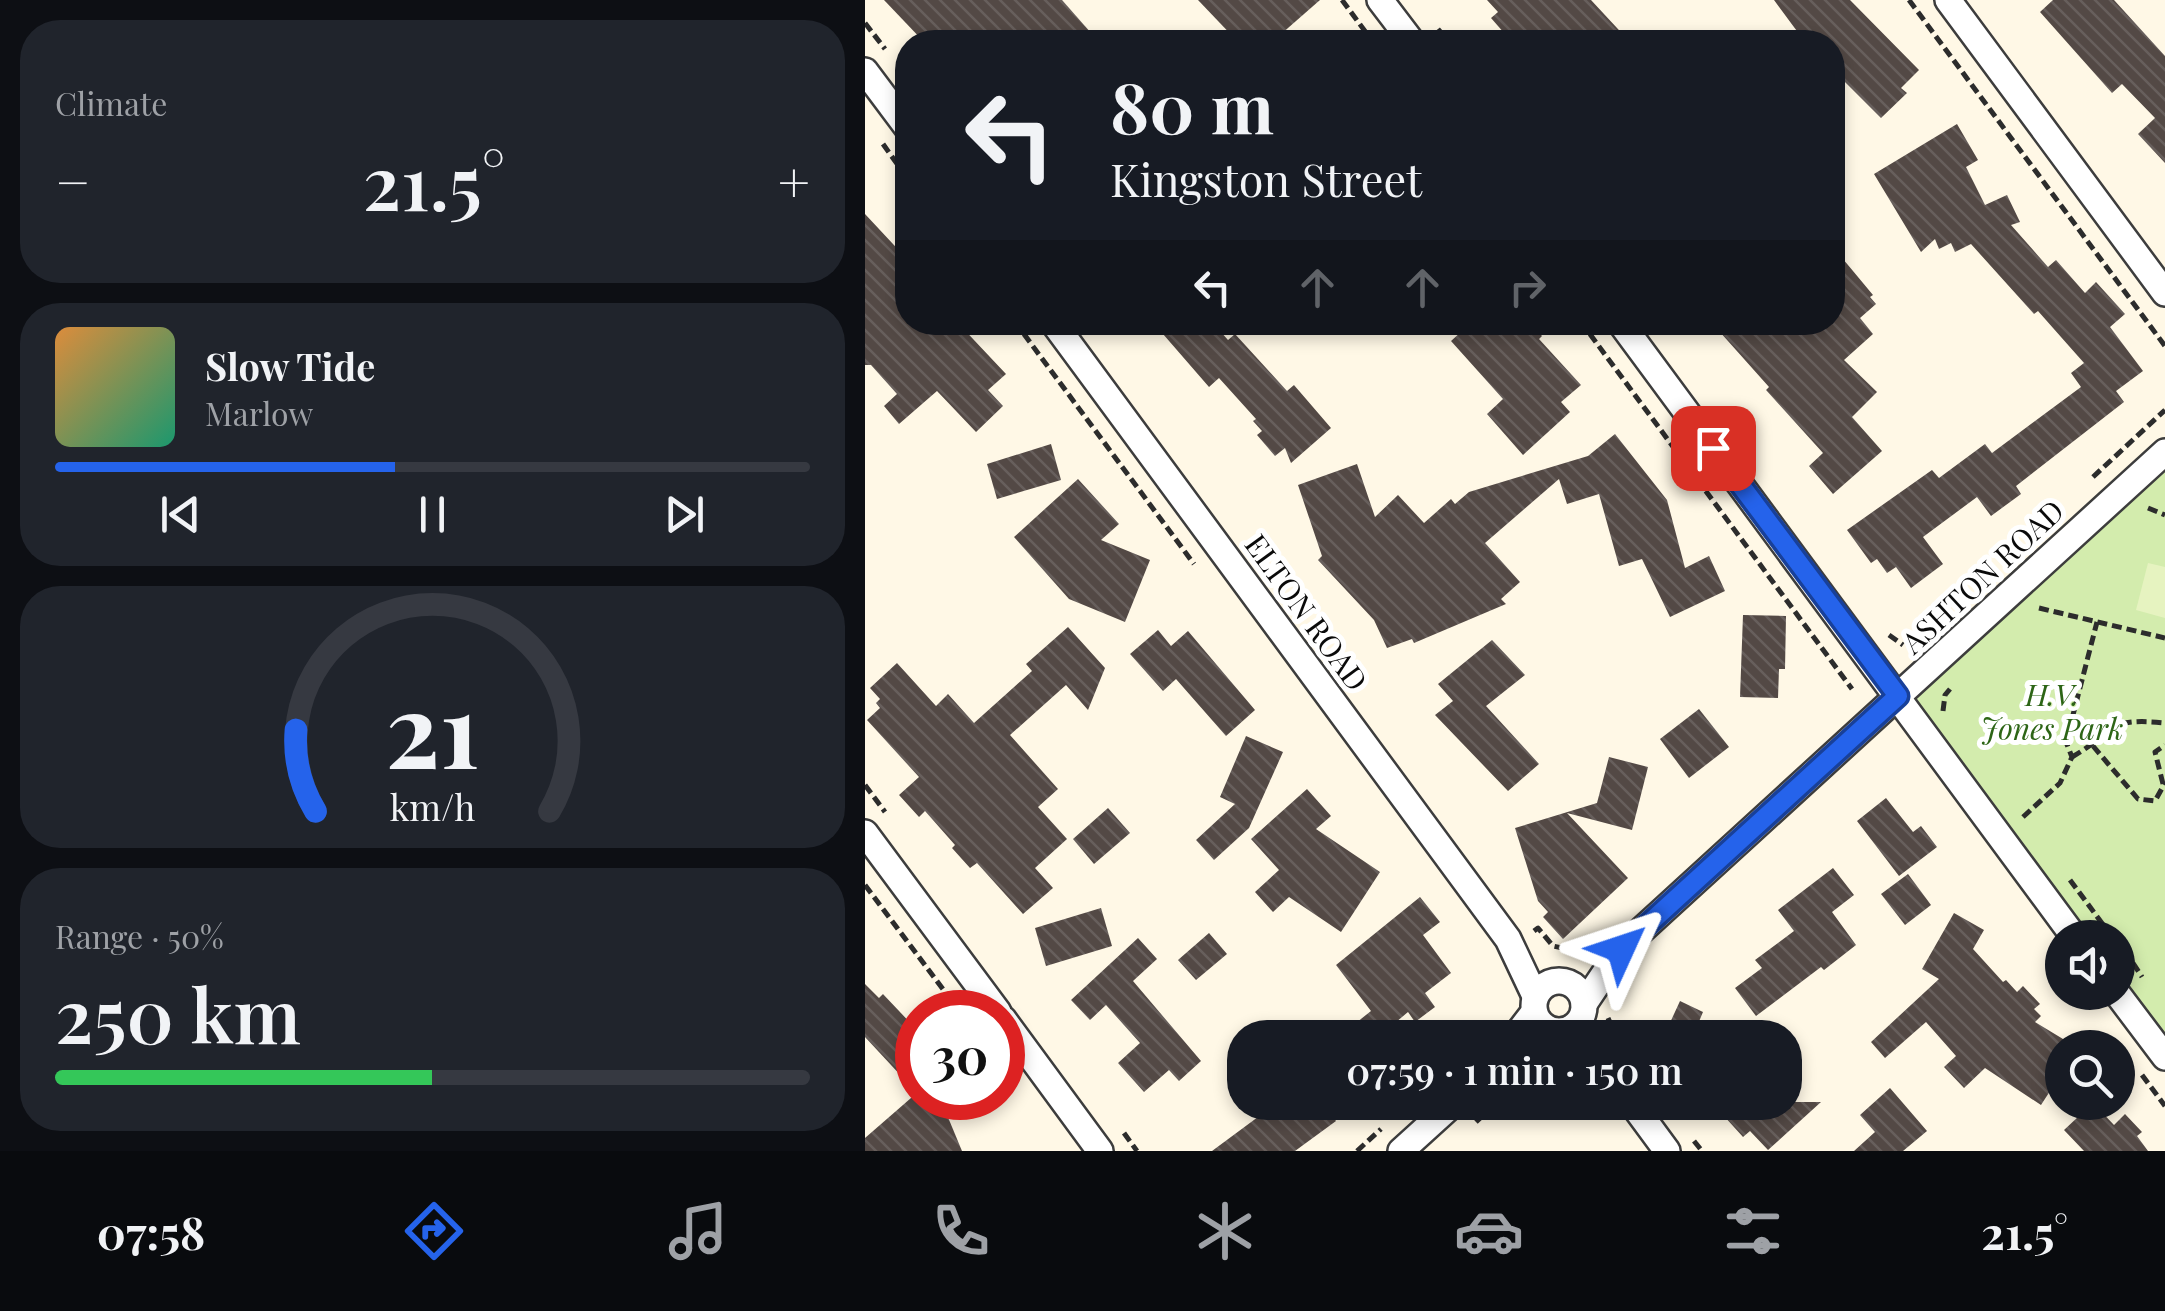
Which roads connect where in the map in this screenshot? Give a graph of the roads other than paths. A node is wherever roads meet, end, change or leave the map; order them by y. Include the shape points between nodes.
1 (1380, 0) edge
2 (1948, 0) edge
3 (1403, 30) edge
4 (865, 71) edge
5 (895, 112) edge
6 (2165, 293) edge
7 (1063, 335) edge
8 (1630, 335) edge
9 (2165, 452) edge
10 (1898, 696) junction
11 (865, 833) edge
12 (2062, 920) edge
13 (981, 990) edge
14 (2129, 1010) edge
15 (1560, 1015) edge
16 (1025, 1049) edge
17 (2165, 1058) edge
18 (1435, 1120) edge
19 (1644, 1120) edge
20 (1101, 1151) edge
21 (1401, 1151) edge
22 (1667, 1151) edge

1 - 3 street
2 - 6 street
4 - 5 street
7 - 15 street, ELTON ROAD via 1517,938
8 - 10 street
9 - 10 street, ASHTON ROAD
10 - 12 street
10 - 15 street, ASHTON ROAD via 1621,949
11 - 13 street
14 - 17 street
16 - 20 street
18 - 21 street
19 - 22 street

